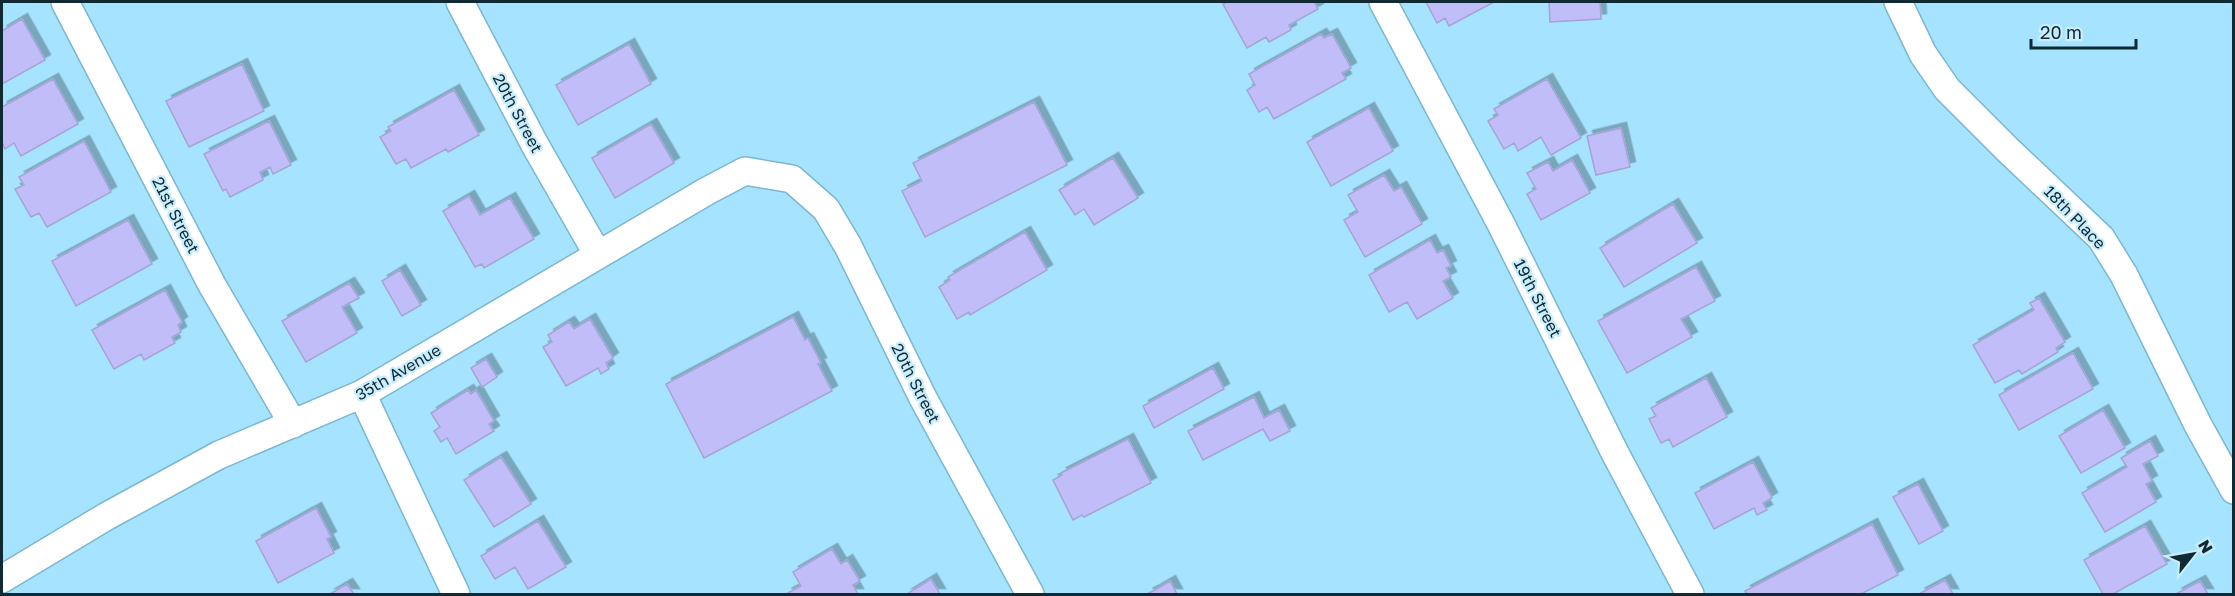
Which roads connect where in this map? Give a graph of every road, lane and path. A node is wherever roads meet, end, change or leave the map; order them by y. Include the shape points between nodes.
1 (65, 2) edge
2 (459, 2) edge
3 (1383, 2) edge
4 (1898, 2) edge
5 (792, 179) joint
6 (598, 255) junction
7 (362, 394) junction
8 (293, 424) junction
9 (2234, 490) edge
10 (2, 579) edge
11 (456, 594) edge
12 (1030, 594) edge
13 (1690, 594) edge

1 - 8 street, 21st Street via 212,285
2 - 6 street, 20th Street
3 - 13 street, 19th Street
4 - 9 street, 18th Place via 1923,54 1947,89 2101,238 2124,275
5 - 6 street, 35th Avenue via 745,171
5 - 12 street, 20th Street via 826,208 923,398
6 - 7 street, 35th Avenue
7 - 8 street, 35th Avenue
7 - 11 street
8 - 10 street, 35th Avenue via 219,455

